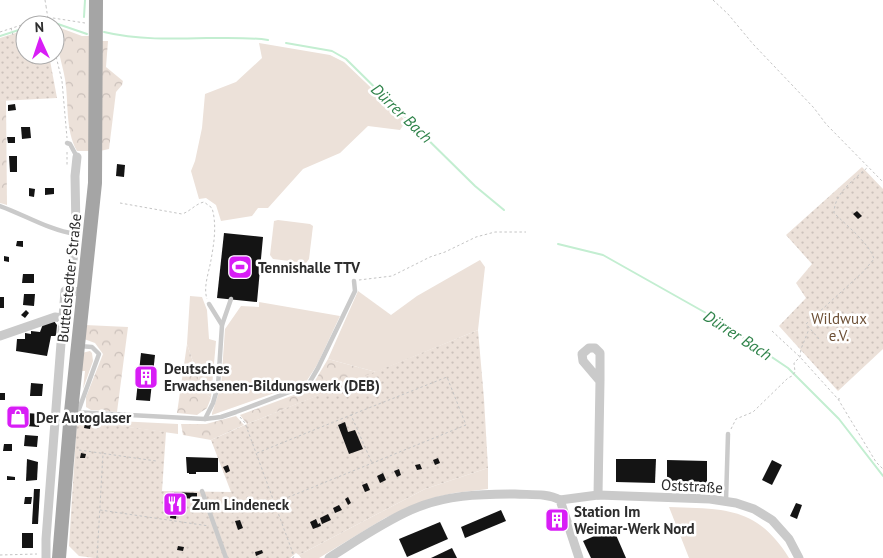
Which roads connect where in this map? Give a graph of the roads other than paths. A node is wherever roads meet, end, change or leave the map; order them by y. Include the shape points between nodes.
1 (96, 0) edge
2 (67, 143) road end
3 (77, 157) joint
4 (0, 206) edge
5 (75, 234) junction
6 (354, 281) road end
7 (77, 292) junction
8 (231, 299) dead end
9 (209, 304) road end
10 (62, 318) junction
11 (222, 325) junction
12 (0, 336) edge
13 (78, 346) junction
14 (600, 382) dead end
15 (74, 412) junction
16 (205, 419) junction
17 (728, 434) road end
18 (202, 491) dead end
19 (598, 495) junction
20 (560, 500) junction
21 (726, 501) junction
22 (50, 556) edge
23 (226, 558) edge
24 (329, 558) edge
25 (579, 558) edge
26 (799, 558) edge

1 - 7 main road, Buttelstedter Straße via 95,183
2 - 3 lane
3 - 5 street, Buttelstedter Straße
4 - 5 lane via 58,231
5 - 7 street, Buttelstedter Straße
6 - 16 lane via 355,290 308,385 221,417
7 - 10 street via 65,290
7 - 13 main road, Buttelstedter Straße
8 - 11 lane
9 - 11 lane
10 - 12 street via 55,317
10 - 22 street
11 - 16 lane via 218,386 214,403
13 - 15 main road, Buttelstedter Straße
13 - 15 lane via 92,347 99,354
14 - 19 street
15 - 16 lane
15 - 22 main road, Buttelstedter Straße
17 - 21 lane
18 - 23 lane
19 - 20 street, Oststraße
19 - 21 street, Oststraße
20 - 24 street, Oststraße via 549,495 489,494 443,499 388,521
20 - 25 street
21 - 26 street, Oststraße via 754,509 772,520 789,539

